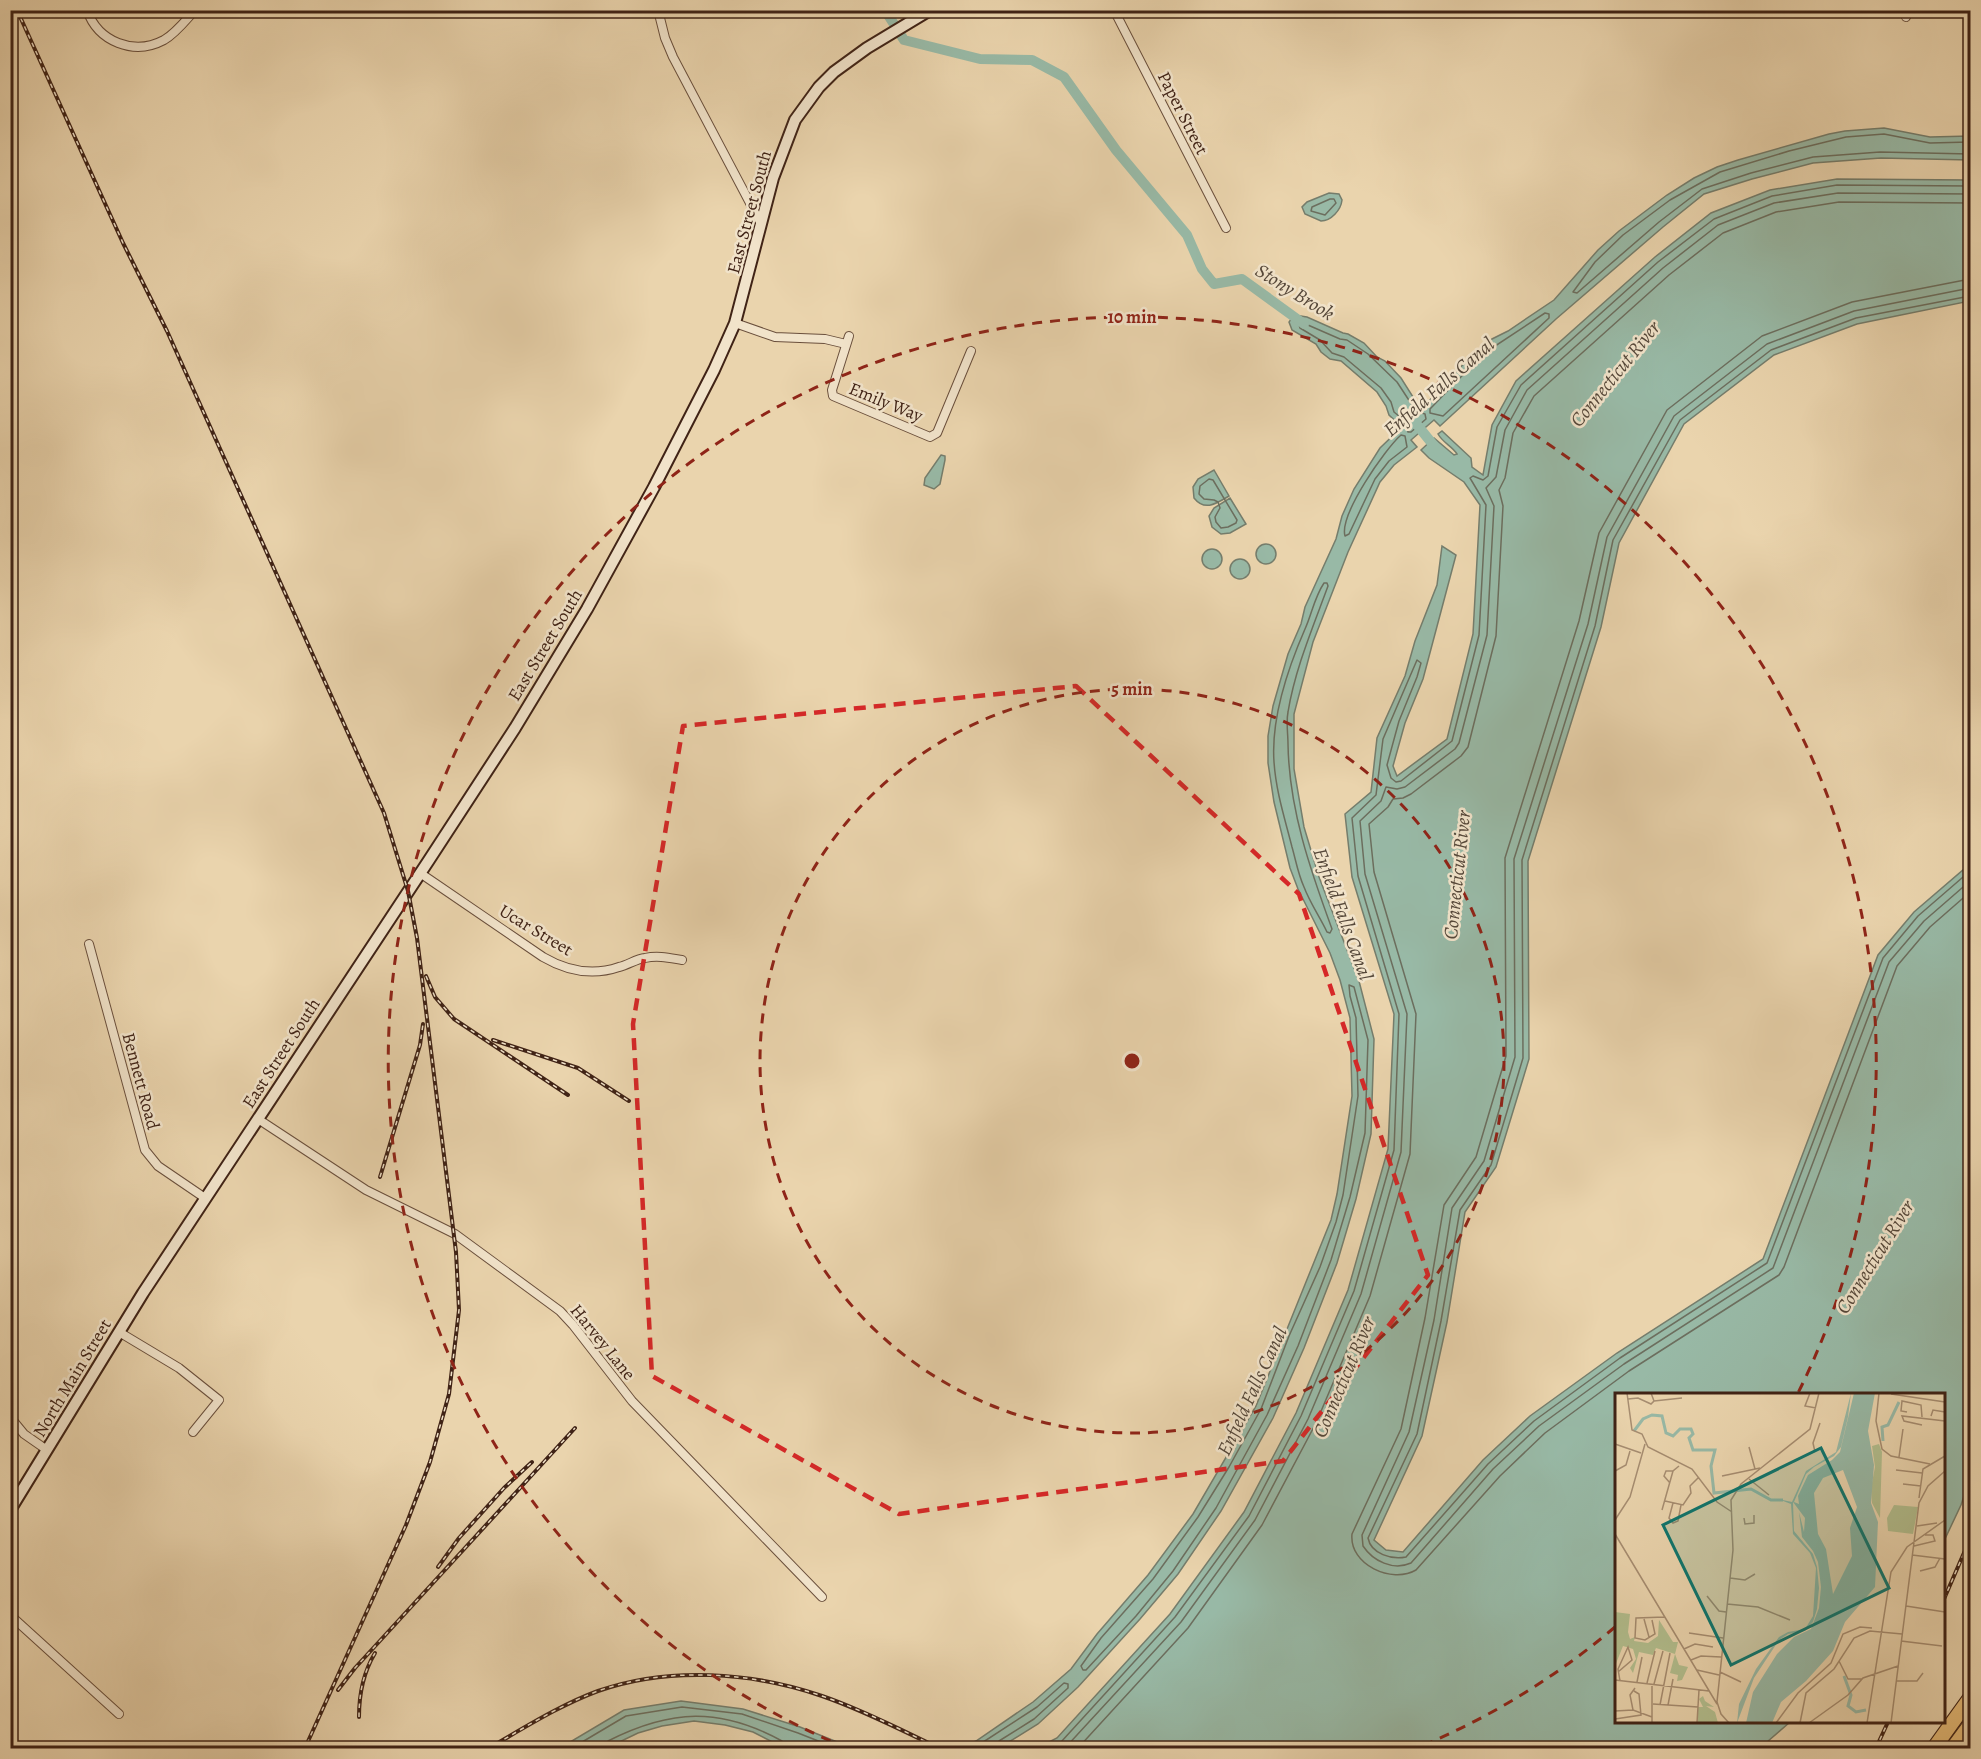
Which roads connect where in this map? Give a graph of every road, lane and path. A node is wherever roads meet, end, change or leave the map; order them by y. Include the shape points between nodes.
1 (87, 10) edge
2 (195, 10) edge
3 (658, 10) edge
4 (930, 10) edge
5 (1114, 10) edge
6 (761, 224) junction
7 (1226, 228) dead end
8 (735, 323) junction
9 (970, 351) dead end
10 (420, 873) junction
11 (89, 944) dead end
12 (682, 960) dead end
13 (258, 1119) junction
14 (205, 1198) junction
15 (143, 1293) joint
16 (119, 1332) junction
17 (10, 1417) edge
18 (193, 1432) dead end
19 (47, 1450) junction
20 (10, 1510) edge
21 (822, 1597) dead end
22 (10, 1614) edge
23 (1971, 1698) edge
24 (119, 1714) dead end
25 (1971, 1725) edge
26 (1934, 1749) edge
27 (1953, 1749) edge

1 - 2 street via 94,25 110,39 138,47 169,36
3 - 6 street via 673,57
4 - 6 main road, East Street South via 858,54 819,87 795,120 780,155
5 - 7 street, Paper Street
6 - 8 main road, East Street South
8 - 9 street, Emily Way via 778,338 848,340 832,390 834,397 932,437
8 - 10 main road, East Street South via 659,477 587,609
10 - 12 street, Ucar Street via 563,967 595,972 644,958
10 - 13 main road, East Street South
11 - 14 street, Bennett Road via 145,1150 158,1166
13 - 14 main road, East Street South
13 - 21 street, Harvey Lane via 366,1190 454,1234 560,1311 625,1394
14 - 15 main road, East Street South
15 - 16 main road, North Main Street
16 - 18 street via 179,1368 219,1400
16 - 19 main road, North Main Street
17 - 19 street via 24,1434
19 - 20 main road, North Main Street
22 - 24 street
23 - 26 highway
25 - 27 highway

